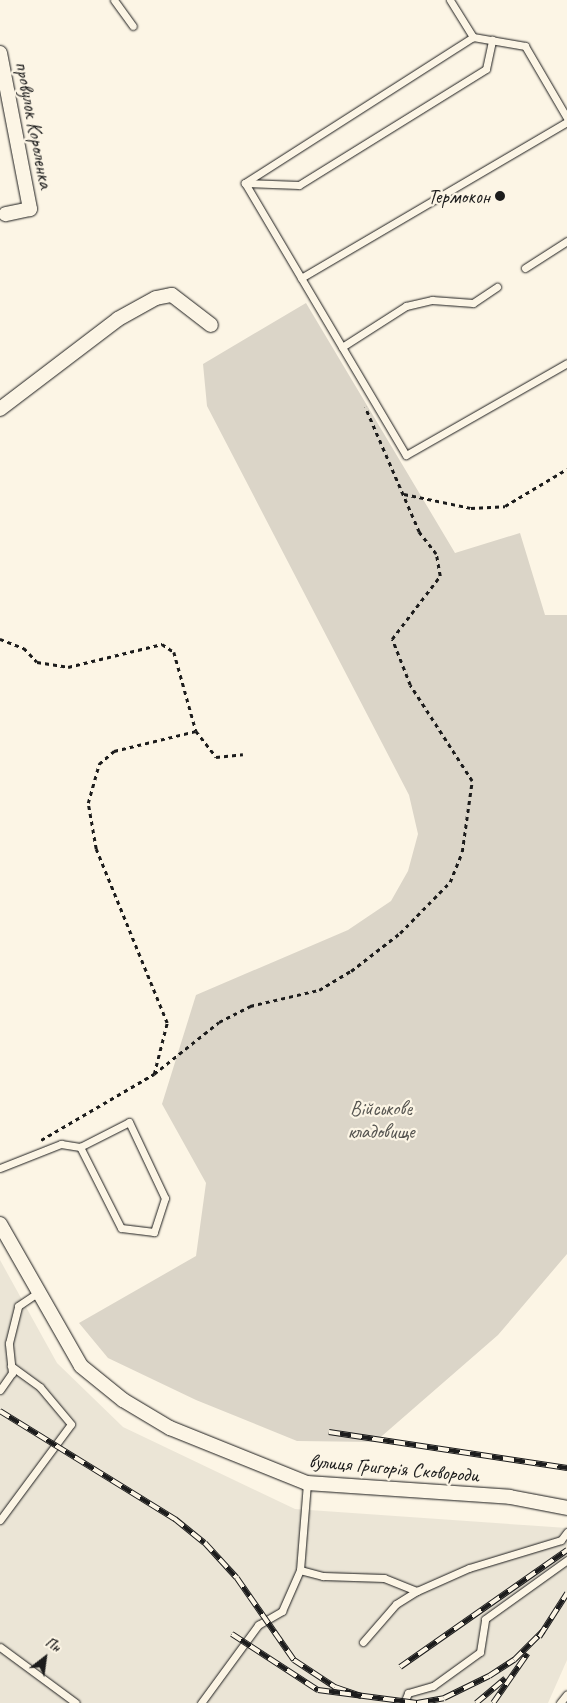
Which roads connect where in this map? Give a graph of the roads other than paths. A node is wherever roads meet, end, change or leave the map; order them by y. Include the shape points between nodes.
1 (114, 0) edge
2 (450, 0) edge
3 (133, 26) dead end
4 (473, 37) junction
5 (492, 40) junction
6 (0, 53) edge
7 (567, 120) edge
8 (245, 183) junction
9 (6, 214) dead end
10 (567, 241) edge
11 (525, 268) dead end
12 (301, 278) junction
13 (497, 286) dead end
14 (210, 325) dead end
15 (342, 347) junction
16 (567, 363) edge
17 (0, 409) edge
18 (80, 1147) junction
19 (0, 1168) edge
20 (0, 1224) edge
21 (37, 1293) junction
22 (11, 1366) junction
23 (0, 1390) edge
24 (307, 1483) junction
25 (567, 1508) edge
26 (0, 1520) edge
27 (567, 1532) edge
28 (567, 1560) edge
29 (300, 1570) junction
30 (417, 1591) junction
31 (363, 1642) dead end
32 (0, 1647) edge
33 (567, 1694) edge
34 (76, 1703) edge
35 (201, 1703) edge
36 (404, 1703) edge
37 (560, 1703) edge

1 - 3 lane
2 - 4 lane
4 - 5 lane
4 - 8 lane
5 - 7 lane via 525,46
5 - 8 lane via 486,69 299,185
6 - 9 street, провулок Короленка via 30,209
7 - 12 lane
8 - 12 lane
10 - 11 lane
12 - 15 lane
13 - 15 lane via 473,303 432,300 406,306
14 - 17 street via 172,295 156,298 118,319
15 - 16 lane via 406,455
18 - 18 lane via 122,1228 154,1232 165,1198 129,1122
18 - 19 lane via 62,1144
20 - 21 street, вулиця Григорія Сковороди
21 - 22 lane via 18,1306 9,1343
21 - 24 street, вулиця Григорія Сковороди via 81,1366 123,1400 170,1428
22 - 23 lane via 12,1373
22 - 26 lane via 40,1387 72,1424
24 - 25 street, вулиця Григорія Сковороди via 510,1497
24 - 29 lane
27 - 30 lane via 561,1540 469,1568
28 - 36 lane via 485,1619 480,1652 433,1686 408,1693
29 - 30 lane via 324,1576 384,1578
29 - 35 lane via 282,1611 258,1625
30 - 31 lane via 396,1604
32 - 34 lane
33 - 37 lane

